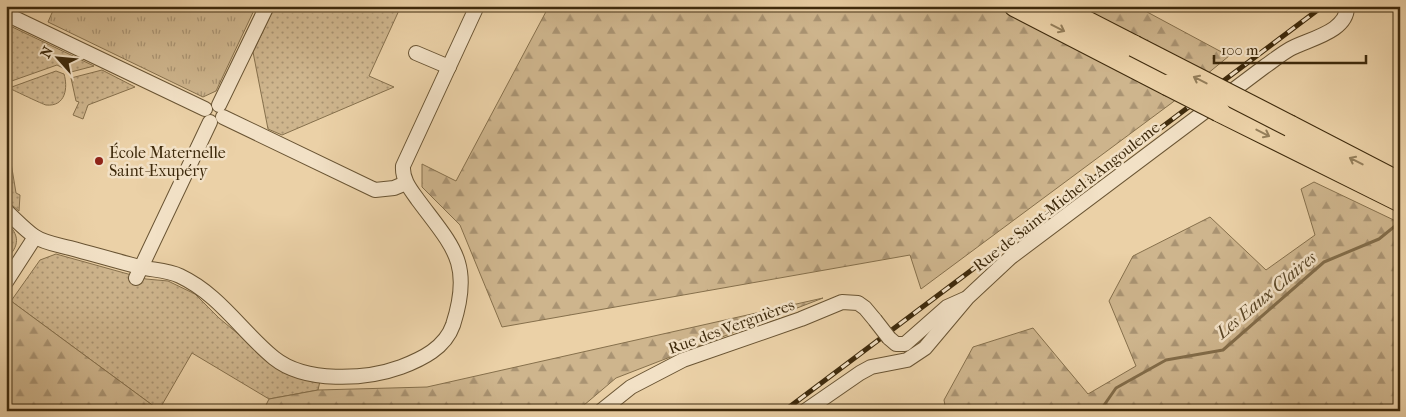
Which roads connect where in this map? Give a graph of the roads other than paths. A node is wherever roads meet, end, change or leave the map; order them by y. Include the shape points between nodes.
1 (267, 6) edge
2 (477, 6) edge
3 (1015, 6) edge
4 (1056, 6) edge
5 (1347, 6) edge
6 (6, 14) edge
7 (416, 53) dead end
8 (449, 67) junction
9 (214, 113) junction
10 (406, 183) junction
11 (1400, 183) edge
12 (1400, 201) edge
13 (6, 211) edge
14 (36, 237) junction
15 (139, 272) junction
16 (6, 282) edge
17 (967, 298) junction
18 (600, 411) edge
19 (805, 411) edge

1 - 9 street
2 - 8 street
3 -> 12 highway, bridge
11 -> 4 highway, bridge
5 - 17 street, Rue de Saint-Michel à Angouleme via 1342,22 1290,49 1264,67 1011,257
6 - 9 street
7 - 8 street
8 - 10 street via 402,166
9 - 10 street via 375,190
9 - 15 street
10 - 15 street via 454,251 462,276 452,328 439,346 422,359 397,368 355,376 322,376 298,370 274,358 206,291 177,275
13 - 14 street
14 - 15 street
14 - 16 street
17 - 18 street, Rue des Vergnières, bridge via 947,307 905,344 896,344 888,338 858,303 842,302 683,360 631,387
17 - 19 street, Rue de Saint-Michel à Angouleme via 935,339 917,354 898,363 871,367

